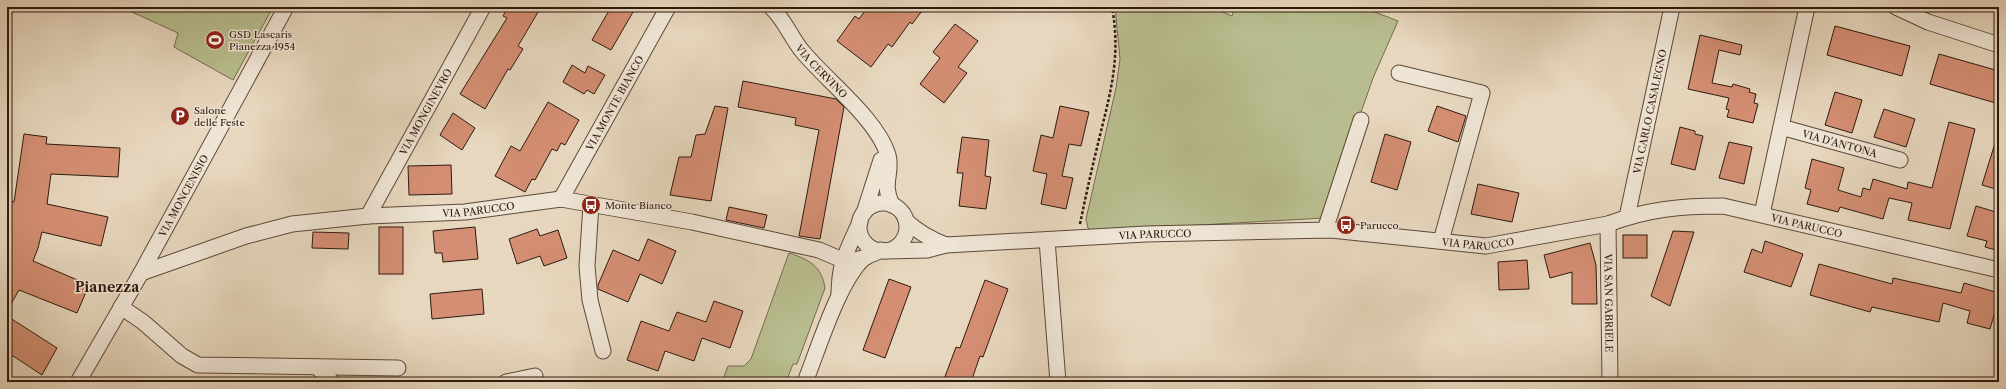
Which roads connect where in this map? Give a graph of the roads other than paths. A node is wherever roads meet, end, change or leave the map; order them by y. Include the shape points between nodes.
1 (286, 7) edge
2 (483, 7) edge
3 (668, 7) edge
4 (771, 7) edge
5 (1672, 7) edge
6 (1807, 7) edge
7 (1896, 7) edge
8 (1999, 45) edge
9 (1399, 73) dead end
10 (1361, 120) dead end
11 (1781, 127) junction
12 (877, 132) junction
13 (1900, 160) dead end
14 (561, 199) junction
15 (591, 204) junction
16 (892, 205) junction
17 (1762, 214) junction
18 (368, 216) junction
19 (862, 217) junction
20 (1627, 217) junction
21 (906, 221) junction
22 (1608, 224) junction
23 (1325, 230) junction
24 (852, 238) junction
25 (1047, 240) junction
26 (1441, 241) junction
27 (946, 245) junction
28 (819, 250) junction
29 (884, 251) junction
30 (866, 257) junction
31 (842, 260) junction
32 (1999, 270) edge
33 (141, 273) junction
34 (839, 295) junction
35 (121, 307) junction
36 (603, 351) dead end
37 (317, 366) junction
38 (398, 368) dead end
39 (535, 376) dead end
40 (78, 382) edge
41 (332, 382) edge
42 (506, 382) edge
43 (805, 382) edge
44 (1058, 382) edge
45 (1610, 382) edge

1 - 33 street, VIA MONCENISIO
2 - 18 street, VIA MONGINEVRO
3 - 14 street, VIA MONTE BIANCO
4 - 12 street, VIA CERVINO via 802,51
5 - 20 street, VIA CARLO CASALEGNO
6 - 11 street
7 - 8 street via 1928,22
9 - 26 street via 1482,93
10 - 23 street
11 - 13 street, VIA D'ANTONA
11 - 17 street
12 - 16 street, VIA CERVINO via 888,155 886,185
12 - 19 street, VIA CERVINO via 882,150 881,162
14 - 15 street, VIA PARUCCO
14 - 18 street, VIA PARUCCO via 465,212
15 - 28 street, VIA PARUCCO via 692,222
15 - 36 street via 587,266 590,300
16 - 19 street via 874,205
16 - 21 street via 903,213
17 - 20 street, VIA PARUCCO via 1723,206 1678,206
17 - 32 street, VIA PARUCCO
18 - 33 street, VIA PARUCCO via 292,224 246,236
19 - 24 street, VIA CERVINO
19 - 29 street via 861,236 871,247
20 - 22 street, VIA PARUCCO
21 - 27 street via 917,231
21 - 29 street via 905,237 894,248
22 - 26 street, VIA PARUCCO via 1486,246
22 - 45 street, VIA SAN GABRIELE
23 - 25 street, VIA PARUCCO via 1146,234
23 - 26 street, VIA PARUCCO
24 - 28 street via 836,247
24 - 31 street, VIA CERVINO
25 - 27 street, VIA PARUCCO
25 - 44 street
27 - 29 street via 927,250
28 - 31 street via 830,257
28 - 34 street
29 - 30 street
30 - 31 street via 852,261
30 - 34 street
31 - 34 street, VIA CERVINO
33 - 35 street, VIA MONCENISIO
34 - 43 street
35 - 37 street via 143,322 182,356 198,365
35 - 40 street, VIA MONCENISIO
37 - 38 street
37 - 41 street
39 - 42 street

